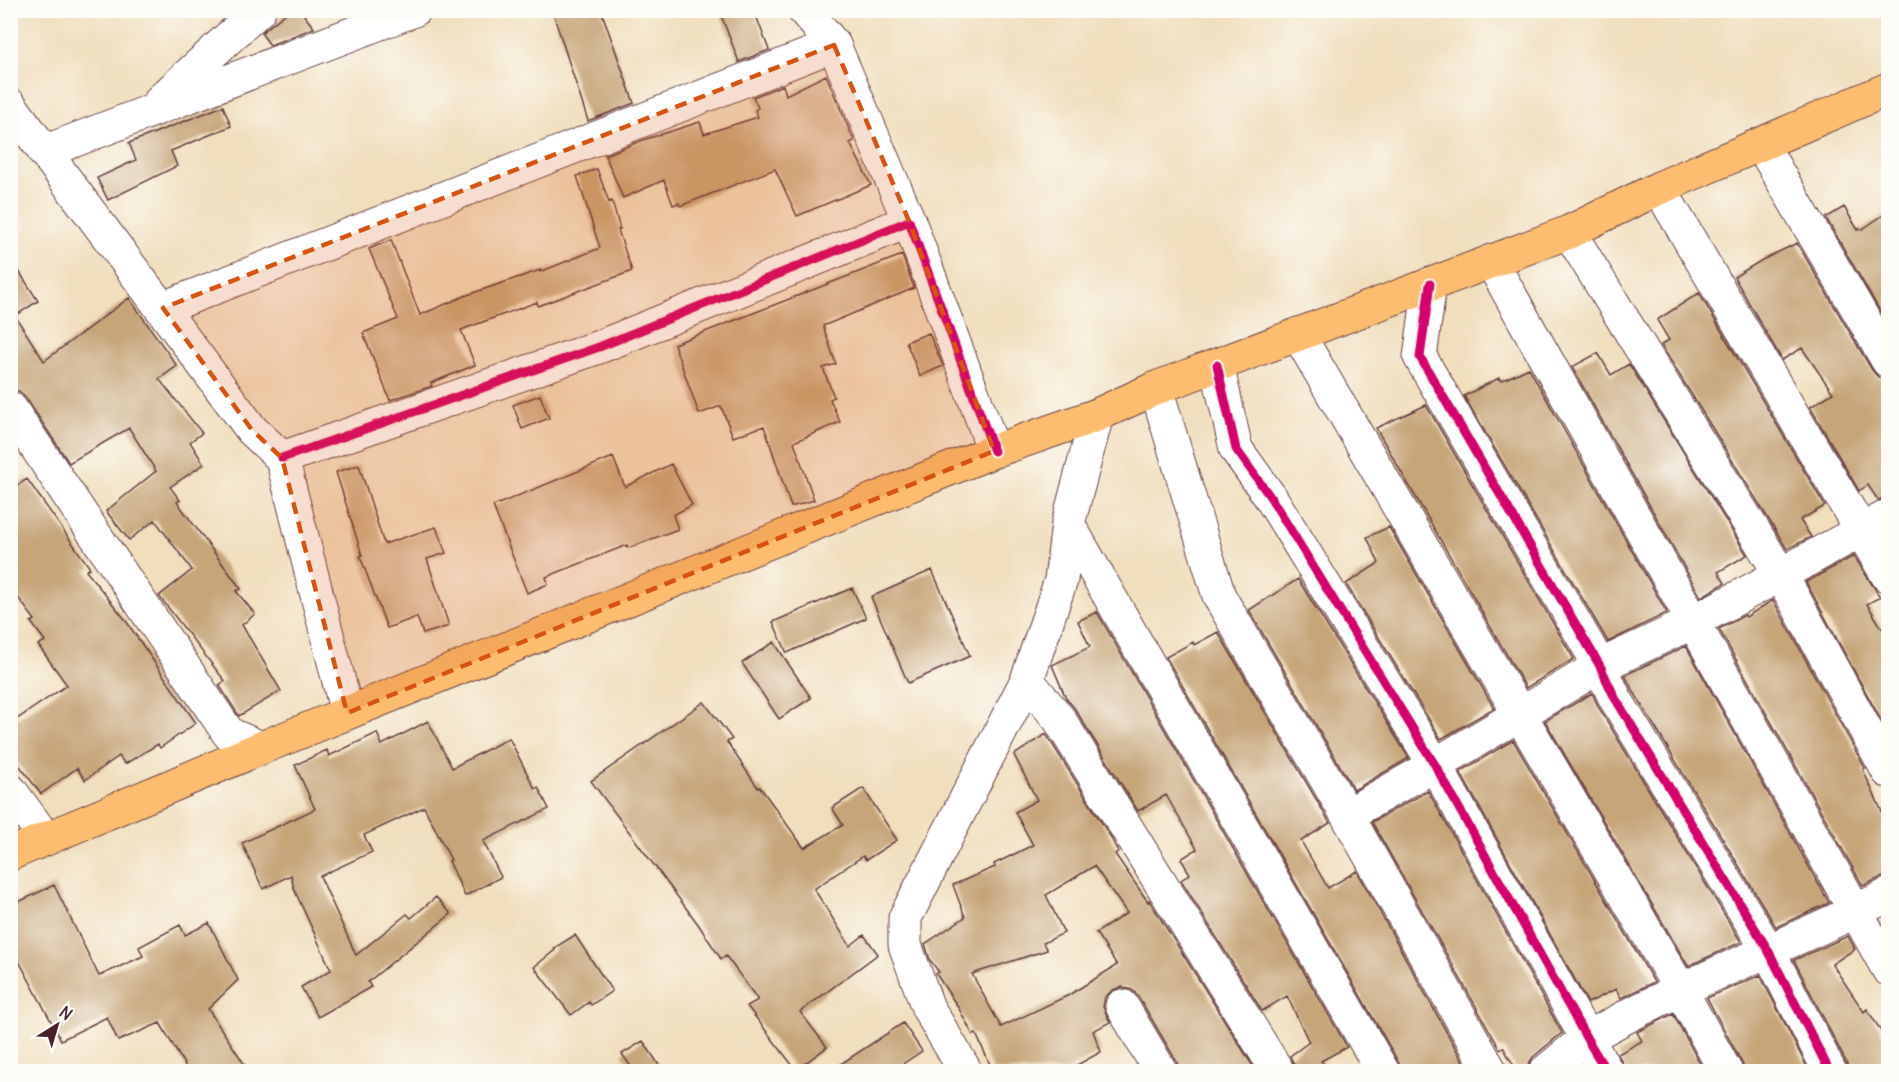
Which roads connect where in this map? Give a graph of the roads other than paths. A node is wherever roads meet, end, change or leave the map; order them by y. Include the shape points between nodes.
1 (259, 10) edge
2 (414, 10) edge
3 (804, 10) edge
4 (834, 45) junction
5 (1888, 89) edge
6 (10, 105) edge
7 (149, 111) junction
8 (1761, 144) junction
9 (44, 152) junction
10 (1659, 188) junction
11 (909, 221) junction
12 (1569, 232) junction
13 (1491, 261) junction
14 (1430, 284) junction
15 (163, 308) junction
16 (1298, 334) junction
17 (1888, 361) edge
18 (1217, 365) junction
19 (1156, 388) junction
20 (10, 408) edge
21 (1096, 415) junction
22 (994, 451) junction
23 (282, 458) junction
24 (1875, 523) edge
25 (1068, 524) junction
26 (1781, 575) junction
27 (1888, 576) edge
28 (1693, 622) junction
29 (1600, 666) junction
30 (1027, 680) junction
31 (347, 713) junction
32 (1519, 714) junction
33 (261, 748) junction
34 (1435, 765) junction
35 (1888, 771) edge
36 (10, 790) edge
37 (1347, 815) junction
38 (46, 839) junction
39 (10, 854) edge
40 (1888, 895) edge
41 (1857, 912) junction
42 (1768, 950) junction
43 (1888, 969) edge
44 (1680, 989) junction
45 (1122, 1006) dead end
46 (1587, 1039) junction
47 (966, 1071) edge
48 (1161, 1071) edge
49 (1278, 1071) edge
50 (1383, 1071) edge
51 (1491, 1071) edge
52 (1545, 1071) edge
53 (1607, 1071) edge
54 (1726, 1071) edge
55 (1830, 1071) edge

1 - 7 street
2 - 7 street
3 - 4 street
4 - 11 street
4 - 15 street
5 - 8 main road
6 - 9 street
7 - 9 street
8 - 10 main road
8 - 17 street
9 - 15 street
10 - 12 main road
10 - 24 street
11 - 22 street
11 - 23 street via 599,347
12 - 13 main road
12 - 26 street
13 - 14 main road
13 - 28 street
14 - 16 main road
14 - 29 street via 1420,357
15 - 23 street via 252,430
16 - 18 main road
16 - 32 street
18 - 19 main road
18 - 34 street via 1236,449 1271,498
19 - 21 main road
19 - 37 street via 1219,596
20 - 33 street via 229,734
21 - 22 main road
21 - 25 street
22 - 31 main road
23 - 31 street
24 - 26 street
24 - 27 street
25 - 30 street via 1061,580
25 - 50 street
26 - 28 street
26 - 35 street
28 - 29 street
28 - 41 street
29 - 32 street
29 - 42 street
30 - 47 street via 905,918 905,945 928,1008
30 - 49 street via 1059,719
31 - 33 main road
32 - 34 street
32 - 44 street
33 - 38 main road
34 - 37 street
34 - 46 street
36 - 38 street
37 - 51 street
38 - 39 main road
40 - 41 street
41 - 42 street
41 - 43 street
42 - 44 street
42 - 55 street
44 - 46 street
44 - 54 street
45 - 48 street
46 - 52 street
46 - 53 street

